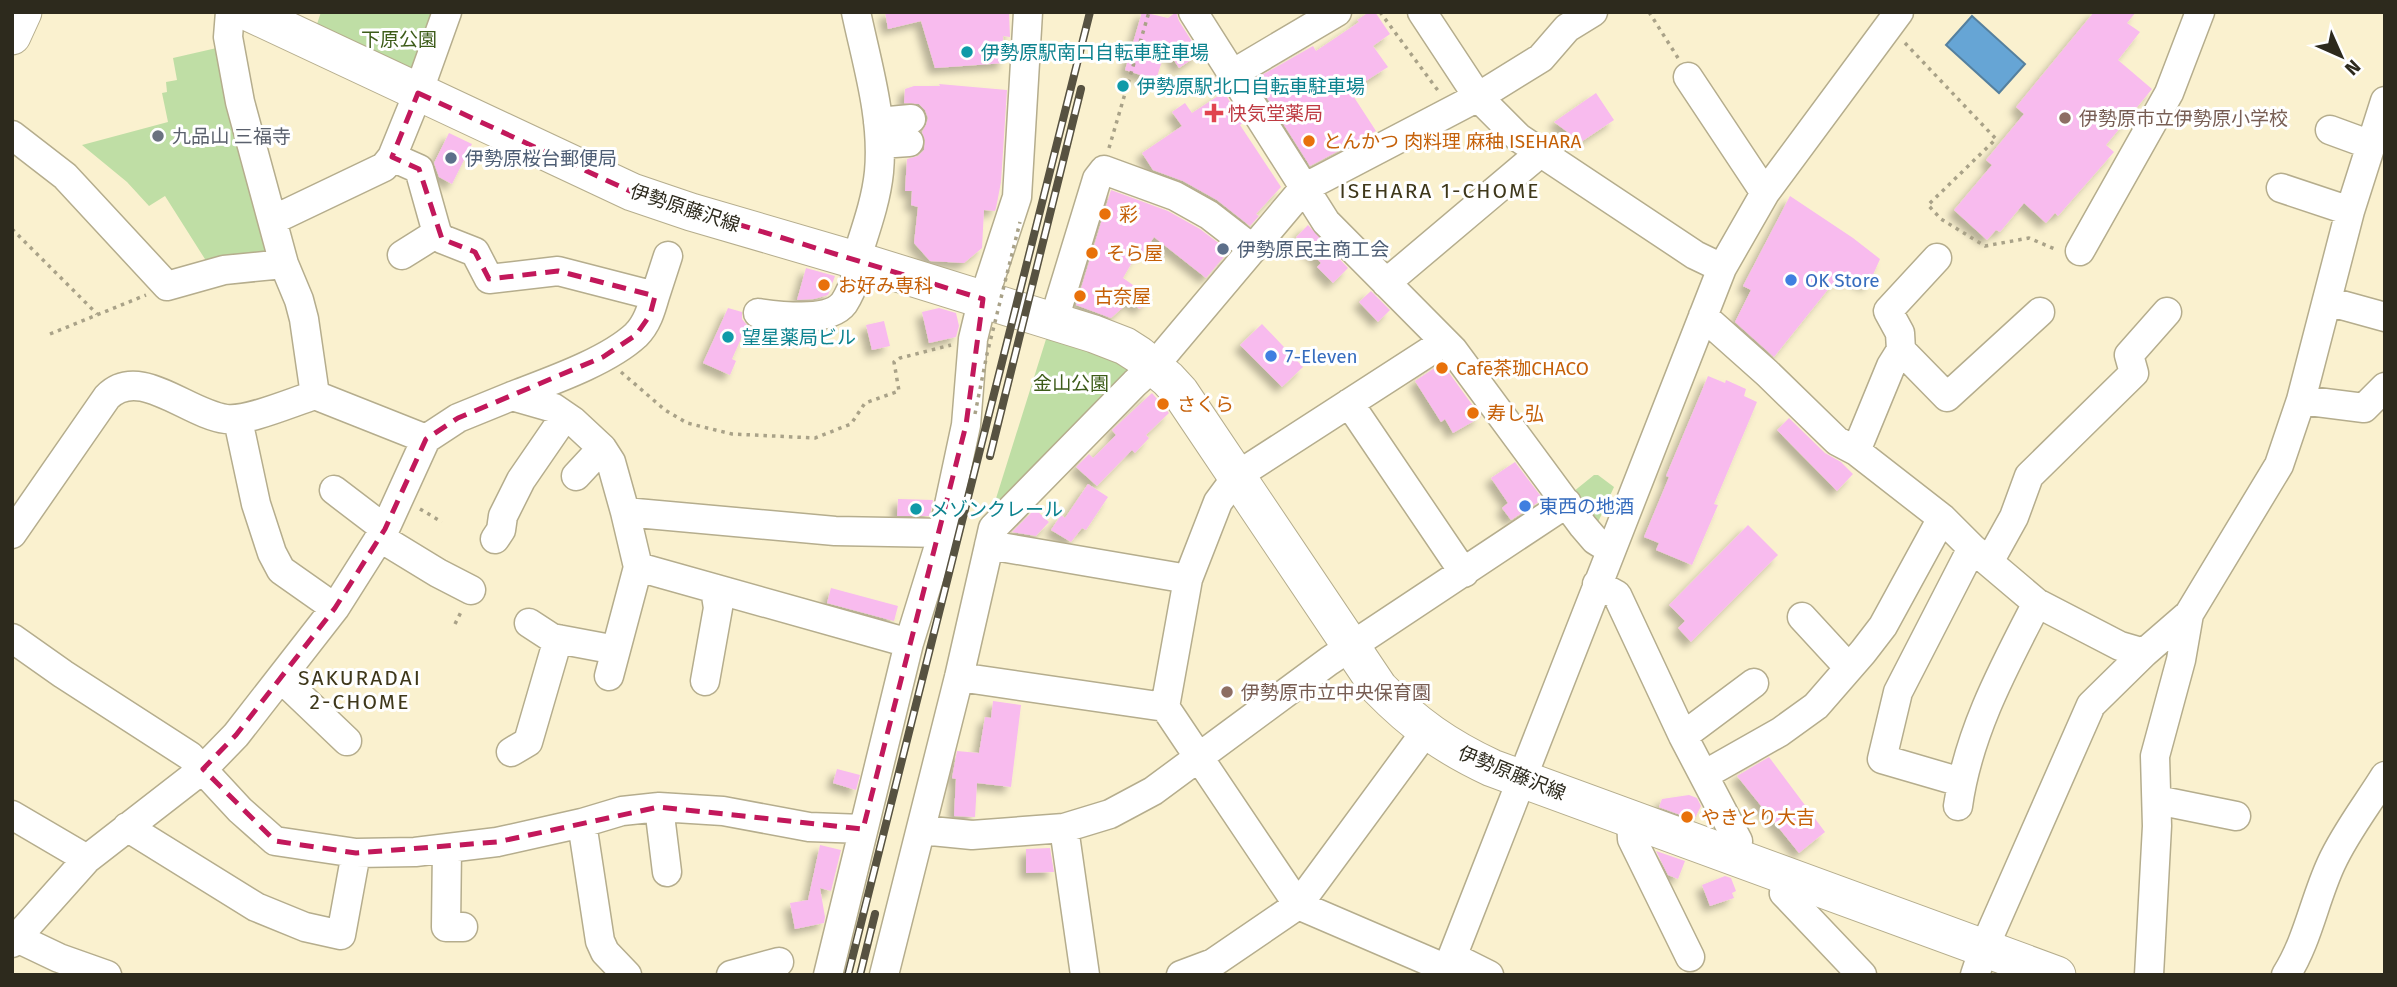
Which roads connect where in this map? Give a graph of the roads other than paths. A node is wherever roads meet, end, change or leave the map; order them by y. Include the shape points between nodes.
1 (23, 12) edge
2 (230, 12) edge
3 (248, 12) edge
4 (447, 12) edge
5 (856, 12) edge
6 (1028, 12) edge
7 (1194, 12) edge
8 (1337, 12) edge
9 (1422, 12) edge
10 (1593, 12) edge
11 (2200, 12) edge
12 (1889, 19) edge
13 (12, 36) edge
14 (1232, 74) junction
15 (1688, 77) road end
16 (418, 93) junction
17 (2385, 101) edge
18 (1467, 103) junction
19 (2330, 130) dead end
20 (910, 131) dead end
21 (879, 132) junction
22 (12, 135) edge
23 (1540, 153) junction
24 (392, 157) junction
25 (2374, 159) edge
26 (1304, 188) junction
27 (2281, 188) dead end
28 (1765, 193) junction
29 (2350, 211) junction
30 (273, 220) junction
31 (437, 233) junction
32 (1253, 249) junction
33 (2080, 251) road end
34 (402, 255) dead end
35 (668, 256) dead end
36 (1937, 258) dead end
37 (859, 261) junction
38 (284, 264) junction
39 (1722, 268) junction
40 (1386, 283) junction
41 (655, 296) junction
42 (983, 299) junction
43 (2327, 301) junction
44 (2167, 312) dead end
45 (758, 313) dead end
46 (2040, 313) dead end
47 (1703, 316) junction
48 (2385, 317) edge
49 (1054, 320) junction
50 (1444, 342) junction
51 (1901, 350) junction
52 (1154, 366) junction
53 (2385, 387) edge
54 (314, 395) junction
55 (512, 396) junction
56 (2301, 400) junction
57 (1349, 403) junction
58 (565, 416) junction
59 (238, 420) junction
60 (426, 439) junction
61 (602, 448) junction
62 (1856, 450) junction
63 (1237, 475) junction
64 (576, 476) dead end
65 (334, 489) dead end
66 (21, 503) edge
67 (1567, 503) junction
68 (625, 512) junction
69 (1942, 518) junction
70 (382, 533) junction
71 (943, 533) junction
72 (12, 534) edge
73 (495, 539) dead end
74 (989, 545) junction
75 (1611, 550) junction
76 (1980, 555) junction
77 (638, 567) junction
78 (1464, 573) junction
79 (1188, 579) junction
80 (1597, 584) junction
81 (715, 589) junction
82 (471, 590) dead end
83 (2037, 603) junction
84 (335, 608) junction
85 (2189, 614) junction
86 (1802, 617) dead end
87 (529, 623) dead end
88 (12, 638) edge
89 (558, 639) junction
90 (909, 643) junction
91 (1351, 646) junction
92 (2144, 653) junction
93 (1849, 668) junction
94 (959, 677) junction
95 (282, 679) junction
96 (705, 681) dead end
97 (1754, 683) dead end
98 (1165, 707) junction
99 (1426, 731) junction
100 (1684, 736) junction
101 (347, 741) dead end
102 (511, 752) dead end
103 (1200, 757) junction
104 (203, 769) junction
105 (1704, 775) junction
106 (2385, 776) edge
107 (1522, 778) junction
108 (2157, 800) junction
109 (659, 807) junction
110 (12, 815) edge
111 (2236, 816) dead end
112 (1631, 818) junction
113 (582, 823) junction
114 (127, 827) junction
115 (1064, 828) junction
116 (863, 829) junction
117 (921, 830) junction
118 (447, 848) junction
119 (356, 853) junction
120 (1735, 857) junction
121 (87, 859) junction
122 (667, 872) dead end
123 (1790, 877) junction
124 (1298, 905) junction
125 (445, 927) dead end
126 (15, 940) edge
127 (1690, 957) dead end
128 (1980, 961) edge
129 (779, 962) dead end
130 (1448, 967) edge
131 (1215, 969) edge
132 (107, 975) edge
133 (627, 975) edge
134 (732, 975) edge
135 (828, 975) edge
136 (884, 975) edge
137 (1085, 975) edge
138 (1181, 975) edge
139 (1489, 975) edge
140 (1862, 975) edge
141 (2057, 975) edge
142 (2149, 975) edge
143 (2286, 975) edge

1 - 13 main road
2 - 30 street via 228,37 240,102
3 - 16 main road, 伊勢原藤沢線
4 - 16 street
5 - 21 street
6 - 42 street via 1017,197
7 - 14 street
8 - 14 street
9 - 18 street
10 - 18 street via 1567,28 1541,58
11 - 33 street via 2169,93
12 - 28 street
14 - 26 street
15 - 28 street
16 - 24 street
16 - 37 main road, 伊勢原藤沢線 via 632,192
17 - 25 street
18 - 23 street
18 - 26 street
19 - 25 street
20 - 21 street
21 - 37 street via 876,191
22 - 38 street via 65,176 167,286 225,270
23 - 39 street via 1695,256
23 - 40 street
24 - 30 street via 384,167
24 - 31 street via 419,169
25 - 29 street
26 - 32 street
26 - 40 street via 1326,222
27 - 29 street
28 - 39 street
29 - 43 street
30 - 38 street
31 - 34 street
31 - 41 street via 475,253 489,279 500,285 558,271
32 - 49 street via 1175,196 1104,170 1097,179
32 - 52 street
35 - 41 street
36 - 51 street via 1891,295 1888,311 1900,333
37 - 42 main road, 伊勢原藤沢線 via 936,272
37 - 45 street via 838,310 809,317
38 - 54 street via 304,319
39 - 47 street
40 - 50 street
41 - 55 street via 650,315 636,335 603,357
42 - 49 main road, 伊勢原藤沢線
42 - 71 street via 973,339 966,425
43 - 48 street
43 - 56 street
44 - 76 street via 2129,355 2134,373 2029,476 2014,517
46 - 51 street via 1947,397
47 - 62 street via 1837,441
47 - 75 street
49 - 52 main road, 伊勢原藤沢線 via 1125,346
50 - 57 street
50 - 67 street
51 - 62 street
52 - 63 main road, 伊勢原藤沢線 via 1180,392
52 - 74 street via 993,528
53 - 56 street via 2364,408
54 - 59 street
54 - 60 street
55 - 58 street via 554,408
55 - 60 street via 458,418
56 - 85 street via 2279,465
57 - 63 street
57 - 78 street
58 - 61 street
58 - 73 street via 521,480
59 - 66 street via 206,415 144,386 116,387
59 - 84 street via 272,554 281,570
60 - 70 street
61 - 64 street
61 - 68 street via 611,462
62 - 69 street
63 - 79 street via 1218,502
63 - 91 main road, 伊勢原藤沢線
65 - 70 street
66 - 72 street
67 - 75 street via 1595,540
67 - 78 street
68 - 71 street via 835,531
68 - 77 street
69 - 76 street
69 - 93 street via 1882,626
70 - 82 street
70 - 84 street
71 - 90 street
74 - 79 street
74 - 94 street
75 - 80 street
76 - 83 street
76 - 83 street via 1898,692 1882,759 1959,794 1993,688
77 - 81 street
77 - 89 street via 612,663
78 - 91 street
79 - 98 street
80 - 100 street via 1617,595
80 - 107 street
81 - 90 street
81 - 96 street via 718,607
83 - 92 street via 2120,646
84 - 95 street
85 - 92 street
85 - 108 street via 2155,756
86 - 93 street
87 - 89 street
88 - 104 street
89 - 102 street via 526,705 528,742
90 - 116 street
91 - 99 main road, 伊勢原藤沢線 via 1379,688
91 - 103 street
92 - 128 street via 2091,705
93 - 105 street via 1807,713
94 - 98 street
94 - 117 street
95 - 101 street
95 - 104 street
97 - 100 street
98 - 103 street
99 - 107 main road, 伊勢原藤沢線 via 1457,752
99 - 124 street
100 - 105 street
103 - 115 street via 1153,791 1110,814
103 - 124 street
104 - 114 street
104 - 119 street via 275,841
105 - 120 street via 1738,841
106 - 143 street via 2331,865 2307,936
107 - 112 main road, 伊勢原藤沢線
107 - 130 street
108 - 111 street
108 - 142 street
109 - 113 street via 622,811
109 - 116 street via 723,811 809,827
109 - 122 street
110 - 121 street
112 - 120 main road, 伊勢原藤沢線
112 - 127 street via 1632,839
113 - 118 street
113 - 133 street via 600,941
114 - 119 street via 256,907 341,935
114 - 121 street
115 - 117 street via 972,835
115 - 137 street
116 - 135 street
117 - 136 street
118 - 119 street
118 - 125 street
120 - 123 main road, 伊勢原藤沢線
121 - 126 street
123 - 128 main road, 伊勢原藤沢線
123 - 140 street via 1784,893
124 - 130 street
124 - 131 street
126 - 132 street
128 - 141 main road, 伊勢原藤沢線
129 - 134 street
130 - 139 street
131 - 138 street

